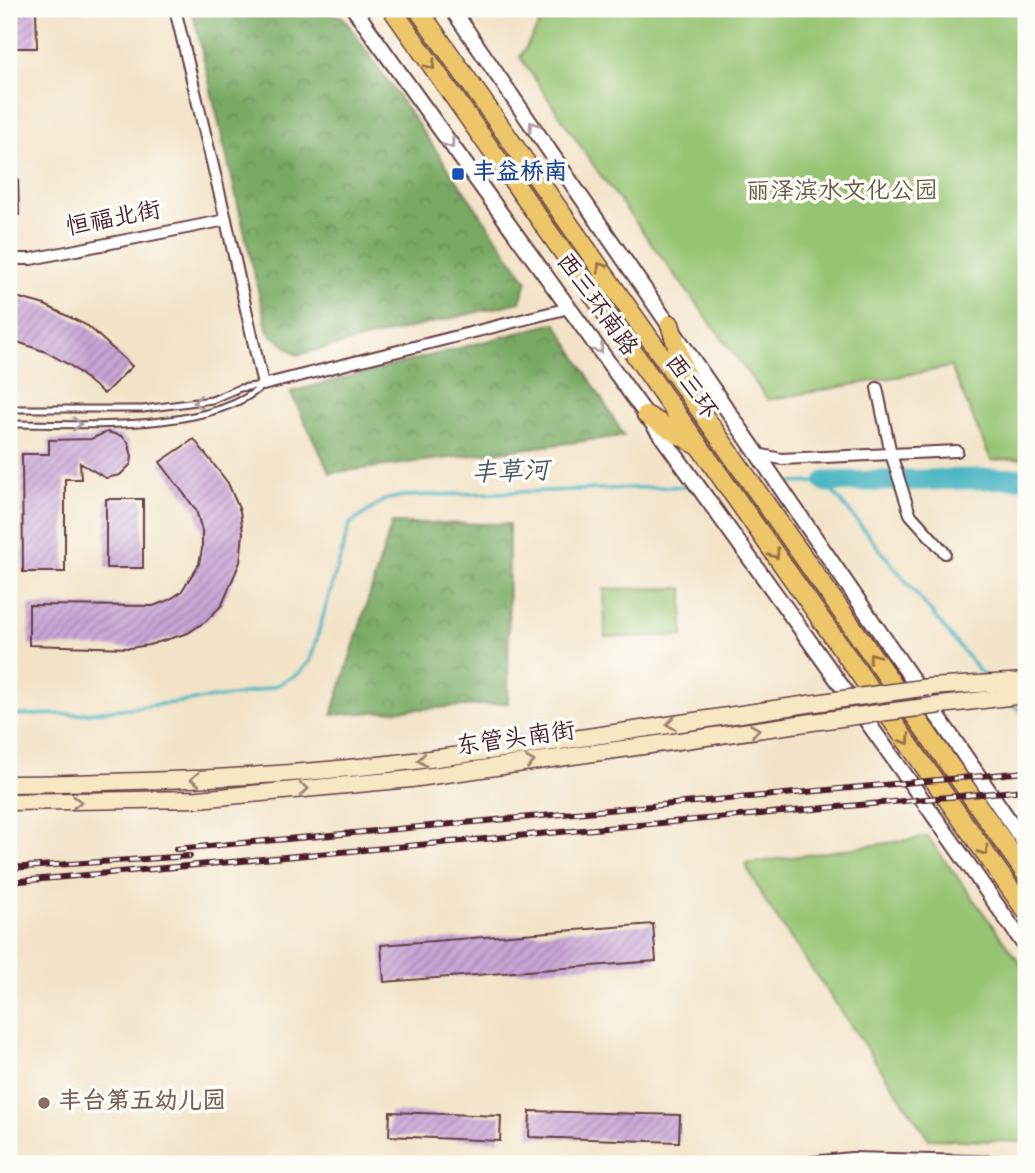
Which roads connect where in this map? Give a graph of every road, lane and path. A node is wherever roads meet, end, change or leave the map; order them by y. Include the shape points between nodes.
1 (175, 9) edge
2 (354, 9) edge
3 (392, 9) edge
4 (418, 9) edge
5 (453, 9) edge
6 (226, 220) junction
7 (9, 259) edge
8 (569, 308) junction
9 (670, 324) junction
10 (263, 385) junction
11 (877, 388) dead end
12 (692, 397) junction
13 (9, 409) edge
14 (646, 415) junction
15 (9, 424) edge
16 (701, 447) junction
17 (957, 452) dead end
18 (758, 454) junction
19 (891, 454) junction
20 (945, 553) dead end
21 (1026, 681) edge
22 (1022, 695) edge
23 (9, 784) edge
24 (9, 802) edge
25 (1026, 845) edge
26 (1026, 874) edge
27 (1026, 911) edge
28 (1026, 947) edge
29 (811, 1164) edge
30 (1012, 1164) edge

1 - 6 street
2 -> 8 street, 西三环南路
3 -> 16 highway, 西三环
12 -> 4 highway, 西三环
9 -> 5 street, 西三环南路
6 - 7 street, 恒福北街 via 32,259
6 - 10 street
8 - 10 street
8 -> 14 street, 西三环南路
9 - 12 highway
9 - 18 street, 西三环南路
10 -> 13 lane via 240,388 212,400 143,409
15 -> 10 lane via 145,424 219,410 252,396
11 - 19 street
26 -> 12 highway, 西三环
14 - 16 highway
14 - 28 street, 西三环南路
16 -> 27 highway, 西三环
17 - 19 street
18 - 19 street via 781,459
18 - 25 street, 西三环南路
19 - 20 street via 910,514
21 -> 23 main road, 东管头南街, bridge via 929,687 422,760 288,774
24 -> 22 main road, 东管头南街, bridge via 198,799 411,779
29 - 30 street via 864,1160

